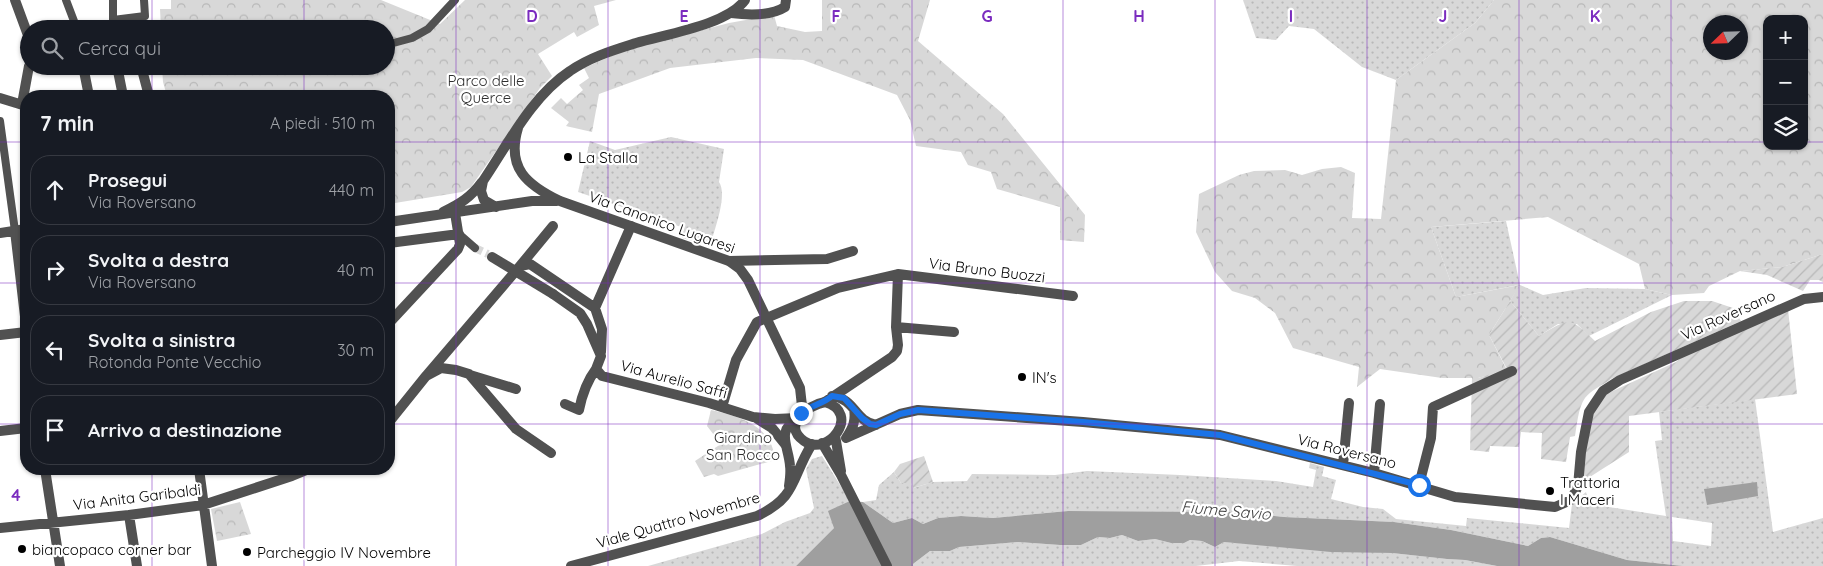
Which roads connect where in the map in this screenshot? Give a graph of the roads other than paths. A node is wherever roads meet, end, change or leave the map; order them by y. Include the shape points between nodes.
1 (16, 0) edge
2 (66, 0) edge
3 (113, 0) edge
4 (144, 0) edge
5 (454, 0) edge
6 (745, 0) edge
7 (786, 0) edge
8 (731, 13) junction
9 (23, 20) edge
10 (74, 20) edge
11 (112, 20) joint
12 (395, 43) edge
13 (28, 75) edge
14 (85, 75) edge
15 (119, 75) edge
16 (143, 75) edge
17 (26, 90) edge
18 (88, 90) edge
19 (122, 90) edge
20 (147, 90) edge
21 (0, 98) edge
22 (20, 104) edge
23 (0, 121) edge
24 (518, 128) junction
25 (483, 181) junction
26 (560, 201) junction
27 (496, 207) junction
28 (455, 213) junction
29 (433, 216) junction
30 (395, 221) edge
31 (553, 226) dead end
32 (631, 226) junction
33 (20, 230) edge
34 (15, 231) junction
35 (0, 233) edge
36 (459, 234) junction
37 (395, 242) edge
38 (475, 248) tunnel mouth
39 (853, 251) dead end
40 (490, 256) tunnel mouth
41 (729, 261) junction
42 (520, 266) junction
43 (20, 274) edge
44 (898, 274) junction
45 (1073, 296) dead end
46 (1823, 297) edge
47 (595, 308) junction
48 (395, 316) edge
49 (767, 319) junction
50 (896, 327) junction
51 (954, 332) dead end
52 (20, 333) edge
53 (0, 335) edge
54 (601, 356) junction
55 (596, 369) junction
56 (1512, 371) dead end
57 (469, 374) junction
58 (426, 376) junction
59 (800, 388) junction
60 (516, 389) dead end
61 (826, 400) junction
62 (1349, 403) dead end
63 (565, 404) dead end
64 (1380, 404) dead end
65 (722, 406) junction
66 (854, 410) junction
67 (395, 415) edge
68 (754, 416) junction
69 (799, 417) junction
70 (876, 425) junction
71 (20, 429) edge
72 (0, 432) edge
73 (840, 435) junction
74 (785, 444) junction
75 (817, 444) junction
76 (551, 454) dead end
77 (806, 454) junction
78 (788, 455) junction
79 (1343, 466) junction
80 (1374, 473) junction
81 (46, 475) edge
82 (200, 475) edge
83 (294, 475) edge
84 (841, 475) junction
85 (1419, 485) junction
86 (787, 494) junction
87 (204, 505) junction
88 (129, 515) junction
89 (54, 522) junction
90 (0, 528) edge
91 (60, 566) edge
92 (137, 566) edge
93 (212, 566) edge
94 (572, 566) edge
95 (887, 566) edge

1 - 9 street
2 - 10 street
3 - 11 street
4 - 11 street via 145,16
5 - 12 street via 428,29
6 - 8 street
7 - 8 street via 779,10 745,15
8 - 24 street via 586,62 563,75 542,93
13 - 17 street
14 - 18 street
15 - 19 street
16 - 20 street
21 - 22 street
23 - 34 street
24 - 25 street
24 - 26 street via 514,149 518,166 534,188
25 - 27 street via 481,191 484,200
25 - 29 street via 463,202
26 - 27 street via 532,201
26 - 32 street, Via Canonico Lugaresi
27 - 28 street
28 - 29 street
28 - 36 street
29 - 30 street
31 - 42 street
32 - 41 street, Via Canonico Lugaresi
32 - 47 street
33 - 34 street
34 - 35 street
34 - 43 street
36 - 37 street
36 - 38 street
36 - 48 street via 458,249
39 - 41 street via 827,259
40 - 54 street, Via Aurelio Saffi, bridge via 580,313
41 - 49 street, Via Canonico Lugaresi via 745,274
42 - 47 street via 530,264
42 - 58 street
44 - 45 street, Via Bruno Buozzi
44 - 49 street via 838,288
44 - 50 street
46 - 85 street, Via Roversano via 1798,301 1620,380 1603,391 1589,412 1578,486 1571,500 1555,507 1455,497
47 - 54 street via 602,329
49 - 59 street, Via Canonico Lugaresi
49 - 65 street via 757,322 736,360
50 - 51 street
50 - 61 street via 897,352
52 - 53 street
54 - 55 street, Via Aurelio Saffi
55 - 63 street via 582,396 579,410
55 - 65 street, Via Aurelio Saffi via 602,376
56 - 85 street via 1433,407 1431,438
57 - 58 street via 441,368
57 - 60 street
57 - 76 street via 516,429
58 - 67 street
59 - 61 street
59 - 69 street via 802,406
61 - 66 street via 844,398
61 - 69 street via 811,406
61 - 73 street via 841,416
62 - 79 street
64 - 80 street
65 - 68 street, Via Aurelio Saffi
66 - 70 street via 866,422
66 - 73 street via 853,427
68 - 69 street, Via Aurelio Saffi via 775,419
68 - 74 street via 772,428
69 - 74 street via 786,429
69 - 75 street via 796,427 799,436 806,443
70 - 73 street, Via Roversano
70 - 79 street, Via Roversano via 918,410 1083,422 1236,438
71 - 72 street
73 - 75 street
73 - 84 street
74 - 78 street
75 - 77 street, Viale Quattro Novembre
75 - 84 street
77 - 78 street via 797,458
77 - 86 street, Viale Quattro Novembre
78 - 86 street
79 - 80 street, Via Roversano
80 - 85 street, Via Roversano
81 - 89 street
82 - 87 street
83 - 87 street, Via Anita Garibaldi
84 - 95 street
86 - 94 street, Viale Quattro Novembre via 776,506 757,516
87 - 88 street, Via Anita Garibaldi
87 - 93 street
88 - 89 street, Via Anita Garibaldi
88 - 92 street
89 - 90 street, Via Anita Garibaldi
89 - 91 street

